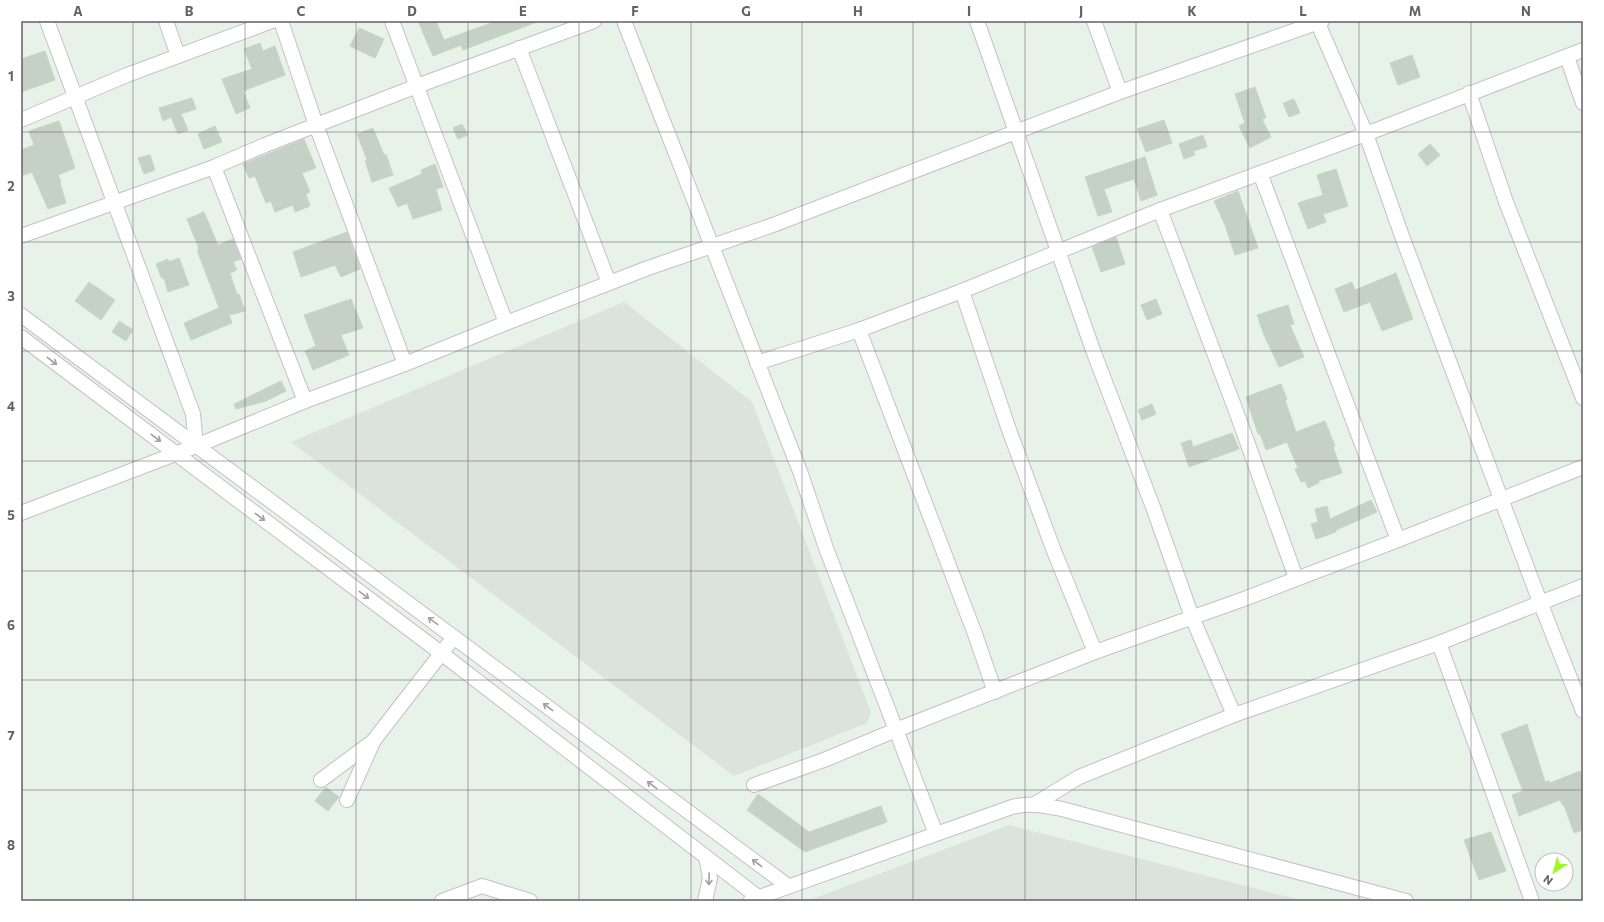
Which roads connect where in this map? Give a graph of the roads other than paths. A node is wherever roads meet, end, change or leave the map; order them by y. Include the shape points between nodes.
1 (48, 21) edge
2 (166, 21) edge
3 (272, 21) edge
4 (281, 21) edge
5 (392, 21) edge
6 (594, 21) edge
7 (624, 21) edge
8 (977, 21) edge
9 (1094, 21) edge
10 (1319, 22) edge
11 (519, 48) junction
12 (1583, 50) edge
13 (178, 56) junction
14 (1567, 56) junction
15 (417, 86) junction
16 (1120, 92) junction
17 (1469, 93) junction
18 (76, 98) junction
19 (1583, 103) edge
20 (21, 120) edge
21 (316, 125) junction
22 (1015, 133) junction
23 (1366, 134) junction
24 (214, 167) junction
25 (1260, 173) junction
26 (114, 204) junction
27 (1160, 210) junction
28 (21, 236) edge
29 (713, 246) junction
30 (1058, 252) junction
31 (609, 283) junction
32 (962, 291) junction
33 (21, 315) edge
34 (506, 323) junction
35 (859, 330) junction
36 (21, 337) edge
37 (757, 363) junction
38 (405, 364) junction
39 (1583, 398) edge
40 (306, 401) junction
41 (196, 446) junction
42 (176, 453) junction
43 (1583, 467) edge
44 (1502, 498) junction
45 (21, 513) edge
46 (1398, 540) junction
47 (1296, 578) junction
48 (1583, 586) edge
49 (1540, 602) junction
50 (1192, 617) junction
51 (454, 637) junction
52 (1439, 643) junction
53 (1095, 652) junction
54 (441, 653) junction
55 (995, 692) junction
56 (1583, 711) edge
57 (1234, 715) junction
58 (896, 730) junction
59 (374, 740) junction
60 (321, 780) dead end
61 (754, 785) dead end
62 (347, 800) dead end
63 (1035, 804) junction
64 (936, 834) junction
65 (706, 857) junction
66 (788, 886) junction
67 (754, 899) edge
68 (442, 901) edge
69 (530, 901) edge
70 (704, 901) edge
71 (1406, 901) edge
72 (1532, 901) edge

1 - 18 street
2 - 13 street
3 - 13 street
4 - 21 street
5 - 15 street
6 - 11 street
7 - 29 street
8 - 22 street
9 - 16 street
10 - 16 street
10 - 23 street
11 - 15 street
11 - 31 street
12 - 14 street
13 - 18 street
14 - 17 street
14 - 19 street
15 - 21 street
15 - 34 street
16 - 22 street
17 - 23 street
17 - 39 street via 1506,202
18 - 20 street
18 - 26 street
21 - 24 street
21 - 38 street
22 - 29 street
22 - 30 street
23 - 25 street
23 - 44 street
24 - 26 street
24 - 40 street
25 - 27 street
25 - 46 street
26 - 28 street
26 - 41 street via 193,414
27 - 30 street
27 - 47 street
29 - 31 street
29 - 37 street
30 - 32 street
30 - 50 street
31 - 34 street
32 - 35 street
32 - 53 street via 1008,427
33 - 41 street
34 - 38 street
35 - 37 street
35 - 55 street
36 -> 42 street
37 - 58 street
38 - 40 street
40 - 41 street
41 - 42 street
51 -> 41 street
42 - 45 street
42 -> 54 street
43 - 44 street
44 - 46 street
44 - 49 street
46 - 47 street
47 - 50 street
48 - 49 street
49 - 52 street
49 - 56 street
50 - 53 street
50 - 57 street
51 - 54 street
66 -> 51 street
52 - 57 street
52 - 72 street
53 - 55 street
54 - 59 street
54 - 65 street
55 - 58 street
57 - 63 street via 1079,777
58 - 61 street
58 - 64 street
59 - 60 street
59 - 62 street
63 - 64 street via 1012,806
63 - 71 street
64 - 66 street
65 - 67 street
65 -> 70 street via 710,878
66 - 67 street
68 - 69 street via 482,886

